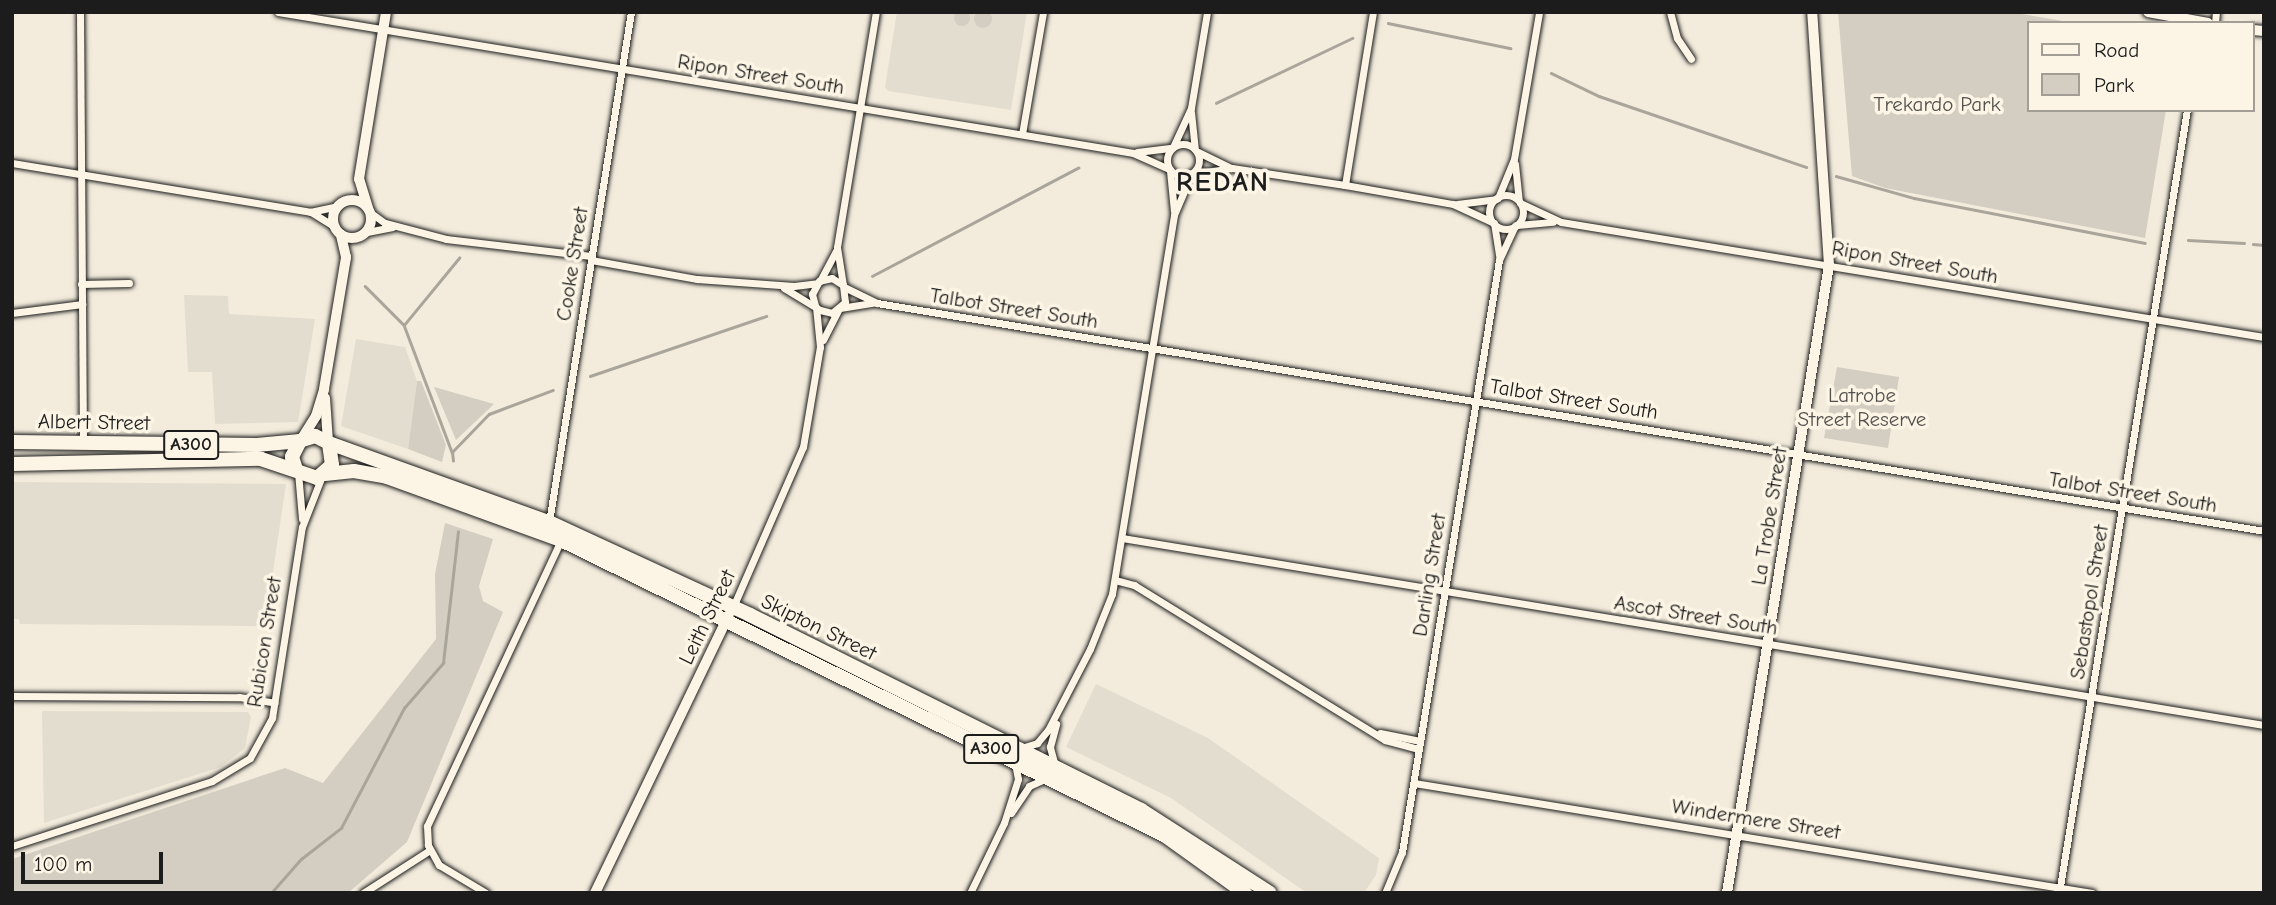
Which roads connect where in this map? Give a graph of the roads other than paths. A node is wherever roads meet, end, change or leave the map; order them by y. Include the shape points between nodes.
1 (80, 12) edge
2 (278, 12) edge
3 (386, 12) edge
4 (631, 12) edge
5 (876, 12) edge
6 (1043, 12) edge
7 (1207, 12) edge
8 (1373, 12) edge
9 (1539, 12) edge
10 (1670, 12) edge
11 (2148, 12) edge
12 (1813, 14) edge
13 (2198, 21) edge
14 (383, 29) junction
15 (1691, 59) dead end
16 (622, 69) junction
17 (860, 108) junction
18 (1191, 108) junction
19 (2187, 112) edge
20 (1022, 134) junction
21 (1172, 147) junction
22 (1196, 150) junction
23 (1133, 153) junction
24 (1514, 159) junction
25 (12, 163) edge
26 (1232, 168) junction
27 (1169, 170) junction
28 (82, 174) junction
29 (1191, 174) junction
30 (359, 178) junction
31 (1345, 184) junction
32 (1497, 199) junction
33 (1520, 202) junction
34 (341, 204) junction
35 (1453, 204) junction
36 (369, 210) junction
37 (310, 212) junction
38 (1174, 215) junction
39 (1561, 222) junction
40 (1493, 223) junction
41 (1516, 226) junction
42 (398, 227) junction
43 (338, 231) junction
44 (364, 234) junction
45 (838, 247) junction
46 (346, 257) junction
47 (591, 258) junction
48 (1499, 260) junction
49 (1829, 265) junction
50 (818, 282) junction
51 (130, 283) dead end
52 (81, 284) junction
53 (777, 285) junction
54 (844, 286) junction
55 (877, 303) junction
56 (82, 304) junction
57 (816, 306) junction
58 (839, 309) junction
59 (12, 313) edge
60 (2153, 318) junction
61 (2264, 337) edge
62 (820, 347) junction
63 (1152, 349) junction
64 (324, 389) junction
65 (1475, 401) junction
66 (300, 441) junction
67 (12, 442) edge
68 (328, 442) junction
69 (83, 444) junction
70 (1799, 455) junction
71 (12, 464) edge
72 (297, 470) junction
73 (324, 475) junction
74 (2122, 508) junction
75 (549, 522) junction
76 (302, 527) junction
77 (2264, 531) edge
78 (1122, 538) junction
79 (561, 540) junction
80 (1115, 580) junction
81 (1444, 592) junction
82 (733, 608) junction
83 (725, 624) junction
84 (1768, 645) junction
85 (12, 696) edge
86 (2091, 696) junction
87 (1065, 701) junction
88 (275, 703) junction
89 (2264, 725) edge
90 (1420, 745) junction
91 (1015, 754) junction
92 (1053, 773) junction
93 (1414, 783) junction
94 (1004, 823) junction
95 (1737, 834) junction
96 (12, 846) edge
97 (430, 850) junction
98 (2059, 890) edge
99 (363, 893) edge
100 (486, 893) edge
101 (595, 893) edge
102 (970, 893) edge
103 (1245, 893) edge
104 (1270, 893) edge
105 (1385, 893) edge
106 (1727, 893) edge
107 (2092, 893) edge

1 - 28 street
2 - 14 street, Ripon Street South
3 - 14 main road
4 - 16 street, Cooke Street
5 - 17 street
6 - 20 street
7 - 18 street
8 - 31 street
9 - 24 street
10 - 15 street via 1677,38
11 - 13 main road
12 - 49 main road, La Trobe Street
14 - 16 street, Ripon Street South
14 - 30 main road
16 - 17 street, Ripon Street South
16 - 47 street, Cooke Street
17 - 20 street, Ripon Street South
17 - 45 street
18 - 21 street
18 - 22 street
19 - 60 street, Sebastopol Street
20 - 23 street, Ripon Street South
21 - 22 street via 1185,144
21 - 23 street, Ripon Street South
21 - 27 street via 1166,158
22 - 26 street
22 - 29 street via 1199,163
23 - 27 street, Ripon Street South
24 - 32 street
24 - 33 street
25 - 28 street
26 - 29 street
26 - 31 street
27 - 29 street via 1181,177
27 - 38 street
28 - 37 street
28 - 52 street
29 - 38 street
30 - 34 main road
30 - 36 main road
31 - 35 street
32 - 33 street via 1509,196
32 - 35 street
32 - 40 street via 1490,210
33 - 39 street, Ripon Street South
33 - 41 street via 1523,215
34 - 36 main road via 355,200
34 - 37 street
34 - 43 main road
35 - 40 street
36 - 42 street
36 - 44 main road
37 - 43 street
38 - 63 street
39 - 41 street, Ripon Street South
39 - 49 street, Ripon Street South
40 - 41 street via 1505,229
40 - 48 street, Darling Street
41 - 48 street, Darling Street
42 - 44 street
42 - 47 street via 457,241
43 - 44 main road
43 - 46 main road
44 - 46 main road
45 - 50 street
45 - 54 street
46 - 64 main road
47 - 53 street via 678,277
47 - 75 street, Cooke Street
48 - 65 street, Darling Street
49 - 60 street, Ripon Street South
49 - 70 main road, La Trobe Street
50 - 53 street
50 - 54 street via 832,278
50 - 57 street via 812,293
51 - 52 street
52 - 56 street
53 - 57 street
54 - 55 street, Talbot Street South
54 - 58 street via 846,297
55 - 58 street, Talbot Street South
55 - 63 street, Talbot Street South
56 - 59 street
56 - 69 street
57 - 58 street via 827,312
57 - 62 street, Leith Street
58 - 62 street, Leith Street
60 - 61 street, Ripon Street South
60 - 74 street, Sebastopol Street
62 - 82 street, Leith Street via 800,458
63 - 65 street, Talbot Street South
63 - 78 street
64 - 66 main road via 316,416
64 - 68 main road
65 - 70 street, Talbot Street South
65 - 81 street, Darling Street
66 - 68 highway, A300 via 315,436
66 - 69 highway, Albert Street / A300
66 - 72 highway via 293,452
67 - 69 highway, Albert Street / A300
68 - 73 highway via 334,460
68 - 75 highway, Skipton Street / A300
70 - 74 street, Talbot Street South
70 - 84 main road, La Trobe Street
71 - 72 highway, Albert Street / A300 via 261,459
72 - 73 highway, A300 via 307,477
72 - 76 street, Rubicon Street
73 - 76 street, Rubicon Street
73 - 79 highway, Skipton Street / A300 via 354,471 387,477
74 - 77 street, Talbot Street South
74 - 86 street, Sebastopol Street
75 - 82 highway, Skipton Street / A300
76 - 88 street, Rubicon Street
78 - 80 street
78 - 81 street, Ascot Street South
79 - 83 highway, Skipton Street / A300
79 - 97 street via 430,815
80 - 87 street via 1106,612
80 - 90 street via 1136,586 1392,743
81 - 84 street, Ascot Street South
81 - 90 street, Darling Street
82 - 83 main road, Leith Street
82 - 91 highway, Skipton Street / A300
83 - 91 highway, Skipton Street / A300
83 - 101 main road, Leith Street
84 - 86 street, Ascot Street South
84 - 95 main road, La Trobe Street
85 - 88 street via 239,697
86 - 89 street, Ascot Street South
86 - 98 street, Sebastopol Street
87 - 91 street via 1042,739
87 - 92 street via 1051,741
88 - 96 street, Rubicon Street via 264,738 250,758 212,780
90 - 93 street, Darling Street
91 - 92 highway, Skipton Street / A300
91 - 94 street via 1018,779
92 - 94 street via 1031,784
92 - 103 highway, Skipton Street / A300 via 1164,835
92 - 104 highway, Skipton Street / A300 via 1170,825
93 - 95 street, Windermere Street
93 - 105 street, Darling Street via 1400,861
94 - 102 street
95 - 98 street, Windermere Street
95 - 106 main road, La Trobe Street
97 - 99 street
97 - 100 street via 449,874
98 - 107 street, Windermere Street

